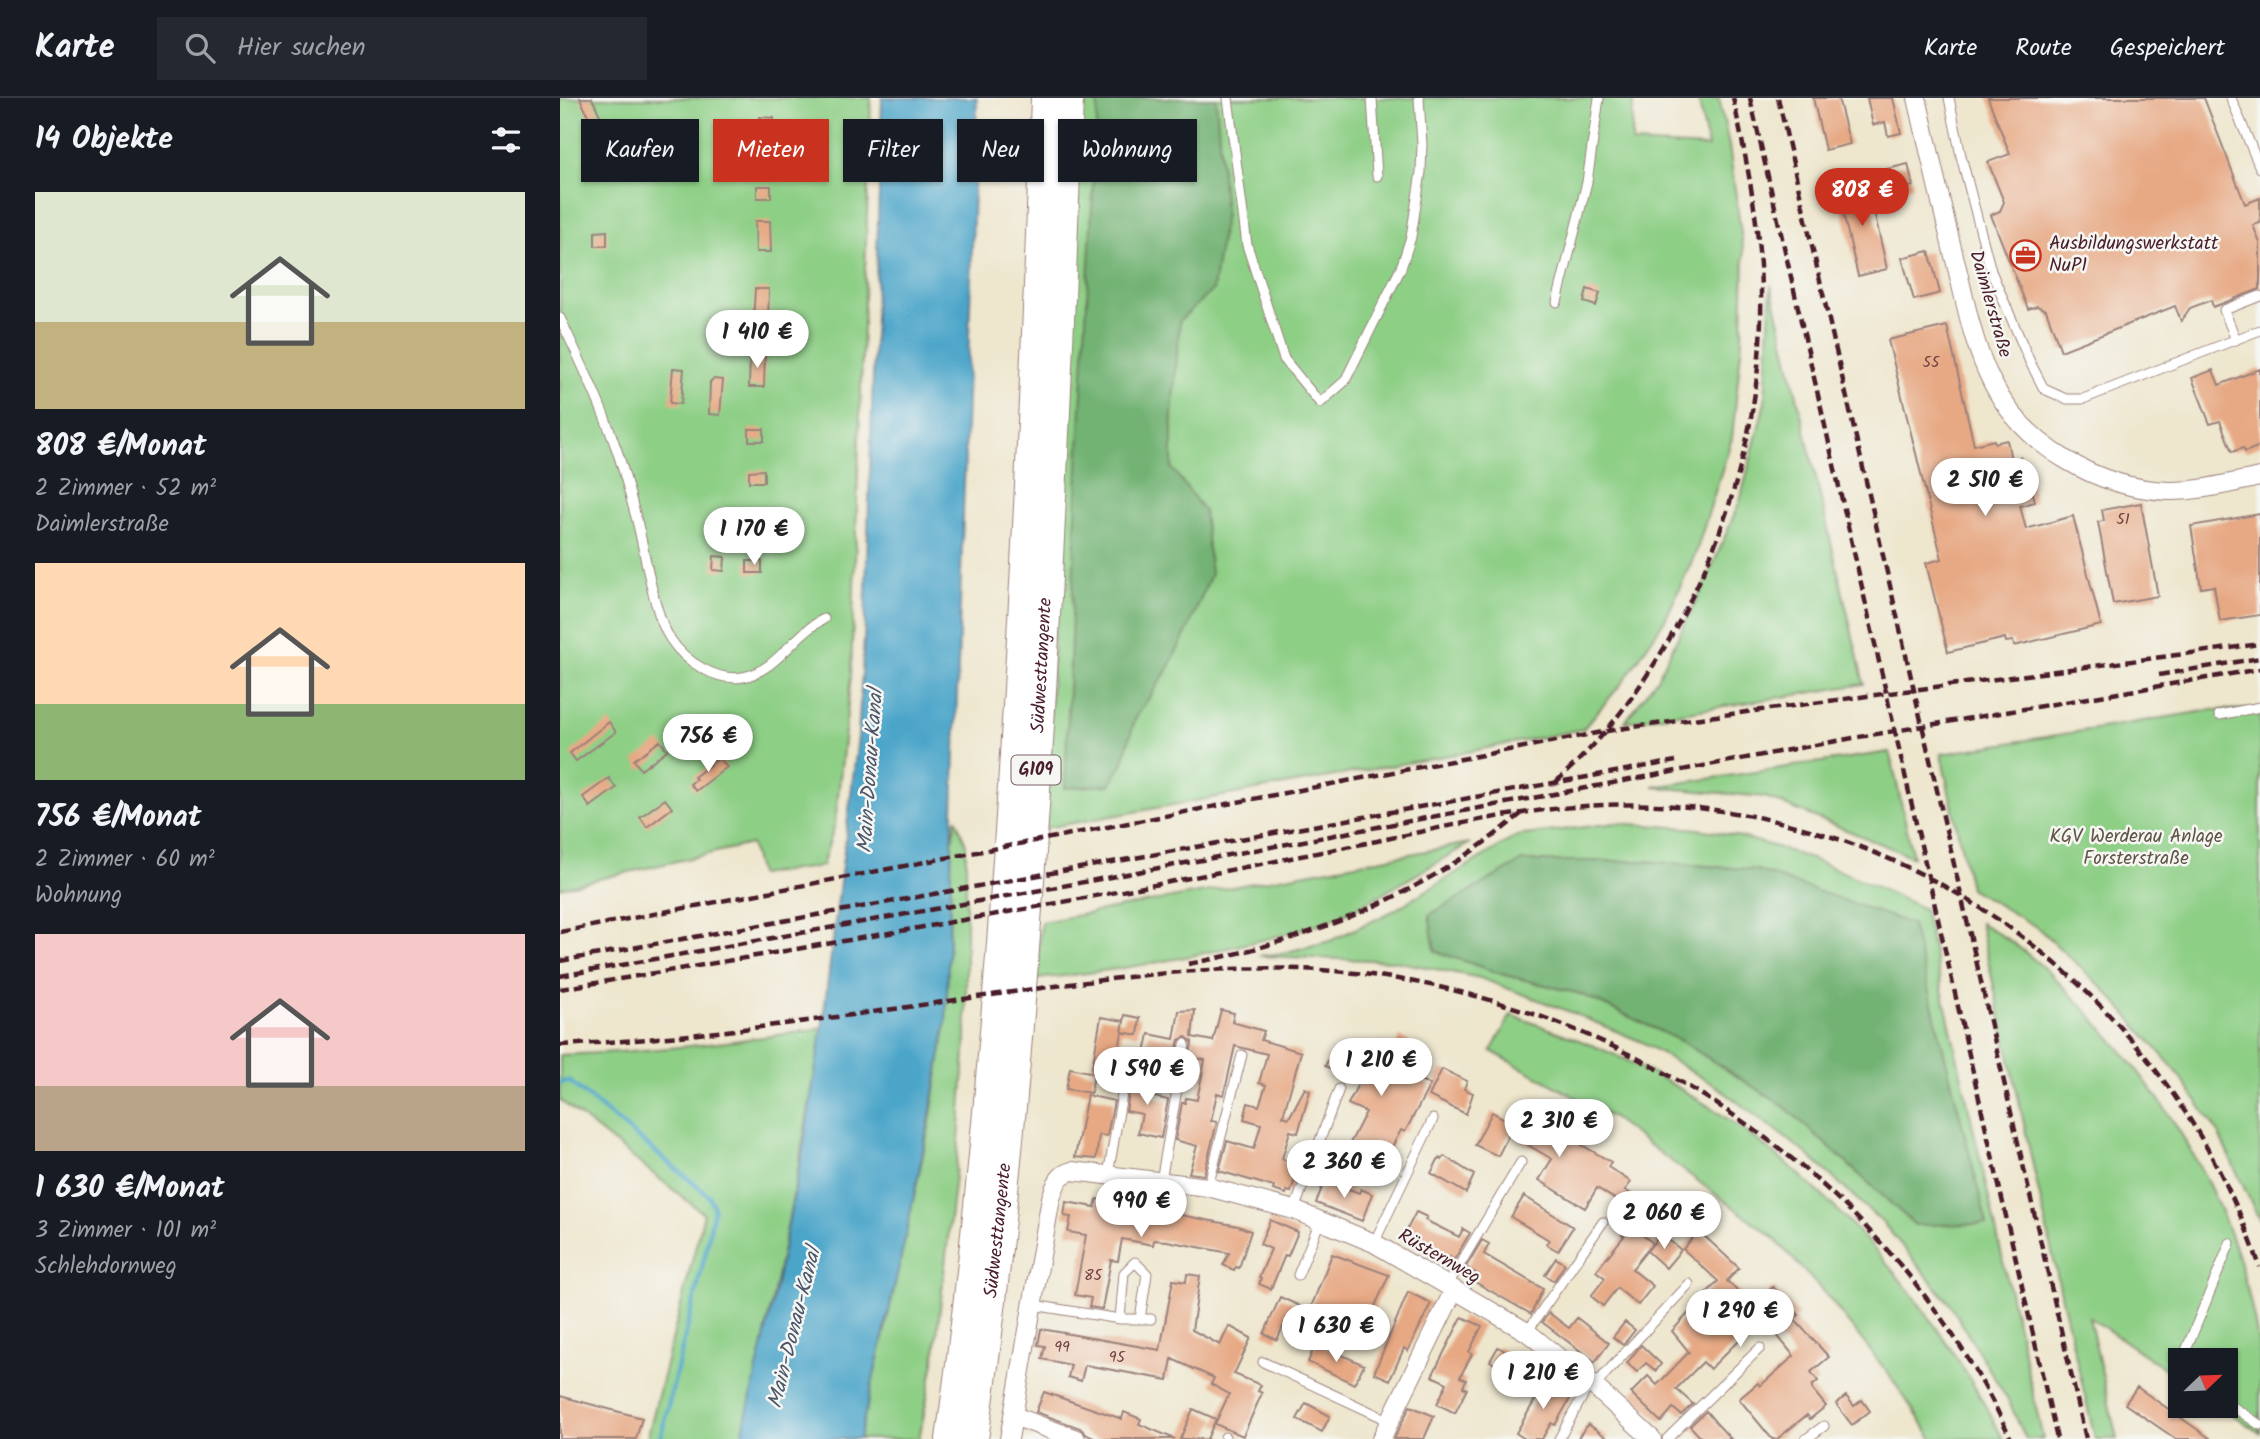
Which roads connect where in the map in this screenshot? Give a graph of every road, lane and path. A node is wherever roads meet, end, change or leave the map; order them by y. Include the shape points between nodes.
1 (1046, 98) edge
2 (1068, 98) edge
3 (1228, 98) edge
4 (1372, 98) edge
5 (1419, 98) edge
6 (1599, 98) edge
7 (1917, 98) edge
8 (1949, 98) edge
9 (2231, 98) edge
10 (2260, 168) edge
11 (1377, 176) dead end
12 (2260, 296) edge
13 (1557, 302) dead end
14 (560, 318) edge
15 (2260, 330) edge
16 (2236, 340) junction
17 (2260, 477) edge
18 (824, 619) dead end
19 (2260, 707) edge
20 (2219, 715) dead end
21 (1185, 1044) dead end
22 (1129, 1054) dead end
23 (1242, 1055) dead end
24 (1339, 1089) dead end
25 (1433, 1119) dead end
26 (1521, 1162) dead end
27 (1108, 1175) junction
28 (1161, 1181) junction
29 (1208, 1187) junction
30 (1294, 1210) junction
31 (1320, 1221) junction
32 (1603, 1222) dead end
33 (1374, 1243) junction
34 (2230, 1243) dead end
35 (1298, 1275) dead end
36 (1689, 1284) dead end
37 (1451, 1288) junction
38 (1033, 1305) junction
39 (1120, 1319) junction
40 (1140, 1319) junction
41 (1150, 1319) dead end
42 (1527, 1332) junction
43 (1760, 1348) dead end
44 (2187, 1348) edge
45 (1263, 1362) dead end
46 (1592, 1385) junction
47 (2238, 1410) edge
48 (1014, 1416) junction
49 (1390, 1421) junction
50 (2260, 1425) edge
51 (1824, 1426) dead end
52 (951, 1439) edge
53 (973, 1439) edge
54 (1009, 1439) edge
55 (1076, 1439) edge
56 (1381, 1439) edge
57 (1559, 1439) edge
58 (1652, 1439) edge
59 (1667, 1439) edge
60 (1806, 1439) edge

1 - 52 highway, Südwesttangente / G109 via 1024,612 998,1008 972,1281
2 - 53 highway, Südwesttangente / G109 via 1051,508 1026,921 1005,1172
3 - 5 lane via 1247,244 1284,359 1320,403 1345,381 1401,268 1411,237 1420,172
4 - 11 lane
6 - 13 lane via 1587,182
7 - 17 street, Daimlerstraße via 1982,359 1993,384 2025,428 2071,462 2116,482 2146,489 2174,491
8 - 16 lane via 1991,271 2044,388 2066,399 2083,399
9 - 10 lane
12 - 16 lane via 2224,310
14 - 18 lane via 616,446 656,602 670,639 696,666 729,678 744,677 765,670
15 - 16 lane
19 - 20 lane
21 - 28 lane
22 - 27 lane
23 - 29 lane
24 - 30 lane
25 - 33 lane
26 - 37 lane
27 - 28 street, Rüsternweg
27 - 38 street, Rüsternweg via 1072,1171 1058,1180
28 - 29 street, Rüsternweg
29 - 30 street, Rüsternweg
30 - 31 street, Rüsternweg
31 - 33 street, Rüsternweg
31 - 35 lane
32 - 42 lane
33 - 37 street, Rüsternweg
34 - 44 lane
36 - 46 lane
37 - 42 street, Rüsternweg
37 - 49 street
38 - 39 lane
38 - 48 street, Rüsternweg
39 - 40 lane
39 - 40 lane via 1124,1273 1135,1262 1147,1274
40 - 41 lane
42 - 46 street, Rüsternweg
43 - 59 lane
45 - 49 lane
46 - 57 lane
46 - 58 street, Rüsternweg
47 - 50 lane
48 - 54 street, Rüsternweg
48 - 55 street
49 - 56 street
51 - 60 lane

